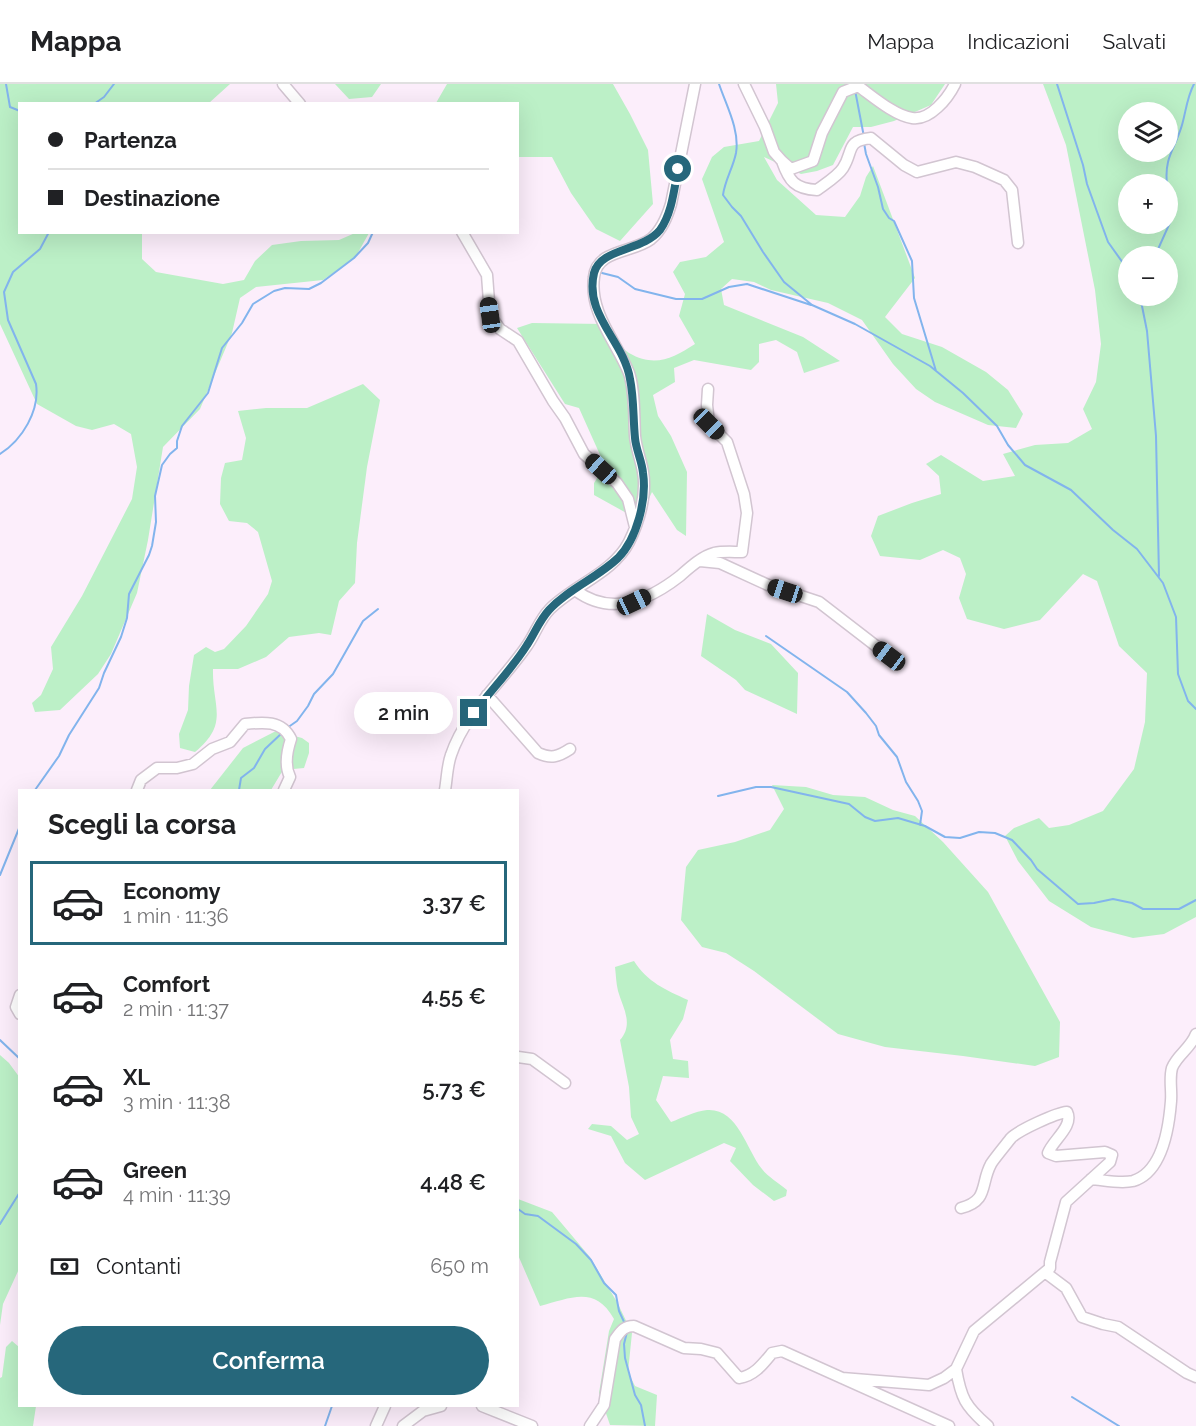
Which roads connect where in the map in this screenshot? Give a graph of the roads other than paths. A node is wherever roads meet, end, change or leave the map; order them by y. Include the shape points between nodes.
1 (283, 84) edge
2 (695, 84) edge
3 (744, 84) edge
4 (955, 84) edge
5 (298, 102) edge
6 (782, 161) junction
7 (463, 234) edge
8 (1018, 243) dead end
9 (708, 389) dead end
10 (635, 527) junction
11 (699, 561) junction
12 (575, 590) junction
13 (889, 656) dead end
14 (487, 695) junction
15 (570, 749) dead end
16 (137, 789) edge
17 (284, 789) edge
18 (445, 789) edge
19 (1196, 1034) edge
20 (519, 1057) edge
21 (566, 1083) dead end
22 (1091, 1179) junction
23 (961, 1208) dead end
24 (1046, 1273) junction
25 (956, 1369) junction
26 (1196, 1377) edge
27 (842, 1378) junction
28 (385, 1407) edge
29 (437, 1407) edge
30 (484, 1407) edge
31 (376, 1426) edge
32 (403, 1426) edge
33 (532, 1426) edge
34 (590, 1426) edge
35 (949, 1426) edge
36 (988, 1426) edge

1 - 5 street
2 - 10 street via 666,219 650,240 604,258 593,279 597,311 630,376 635,440 644,474 644,494
3 - 6 street via 774,152
4 - 6 street via 950,95 929,114 913,118 894,111 858,86 843,92 813,161 791,169
6 - 8 street via 789,180 804,190 817,190 843,168 851,146 861,139 871,138 917,172 956,162 975,167 1004,180 1012,190
7 - 10 street via 487,275 490,315 500,329 518,341 585,454 617,483 628,499
9 - 11 street via 709,424 727,442 747,513 742,552 712,554
10 - 12 street via 619,556
11 - 12 street via 664,588 634,602 608,604 588,599
11 - 13 street via 720,563 819,602
12 - 14 street via 550,608 527,646
14 - 15 street via 538,753 553,757
14 - 18 street via 461,731 450,756
16 - 17 street via 141,780 157,768 193,764 212,749 230,742 245,724 267,722 279,726 291,739 286,754 290,777
19 - 22 street via 1173,1066 1172,1100 1156,1163 1134,1180
20 - 21 street via 531,1059
22 - 23 street via 1110,1162 1112,1155 1048,1153 1068,1124 1067,1112 1058,1113 1012,1138 991,1163 979,1200
22 - 24 street via 1066,1202
24 - 25 street via 974,1331
24 - 26 street via 1066,1288 1082,1317 1118,1327
25 - 27 street via 928,1385
25 - 36 street via 960,1392 971,1411
27 - 34 street via 782,1351 772,1353 762,1367 739,1378 717,1353 684,1348 628,1326 615,1339 604,1405
27 - 35 street
28 - 31 street
29 - 32 street via 423,1411
30 - 33 street

